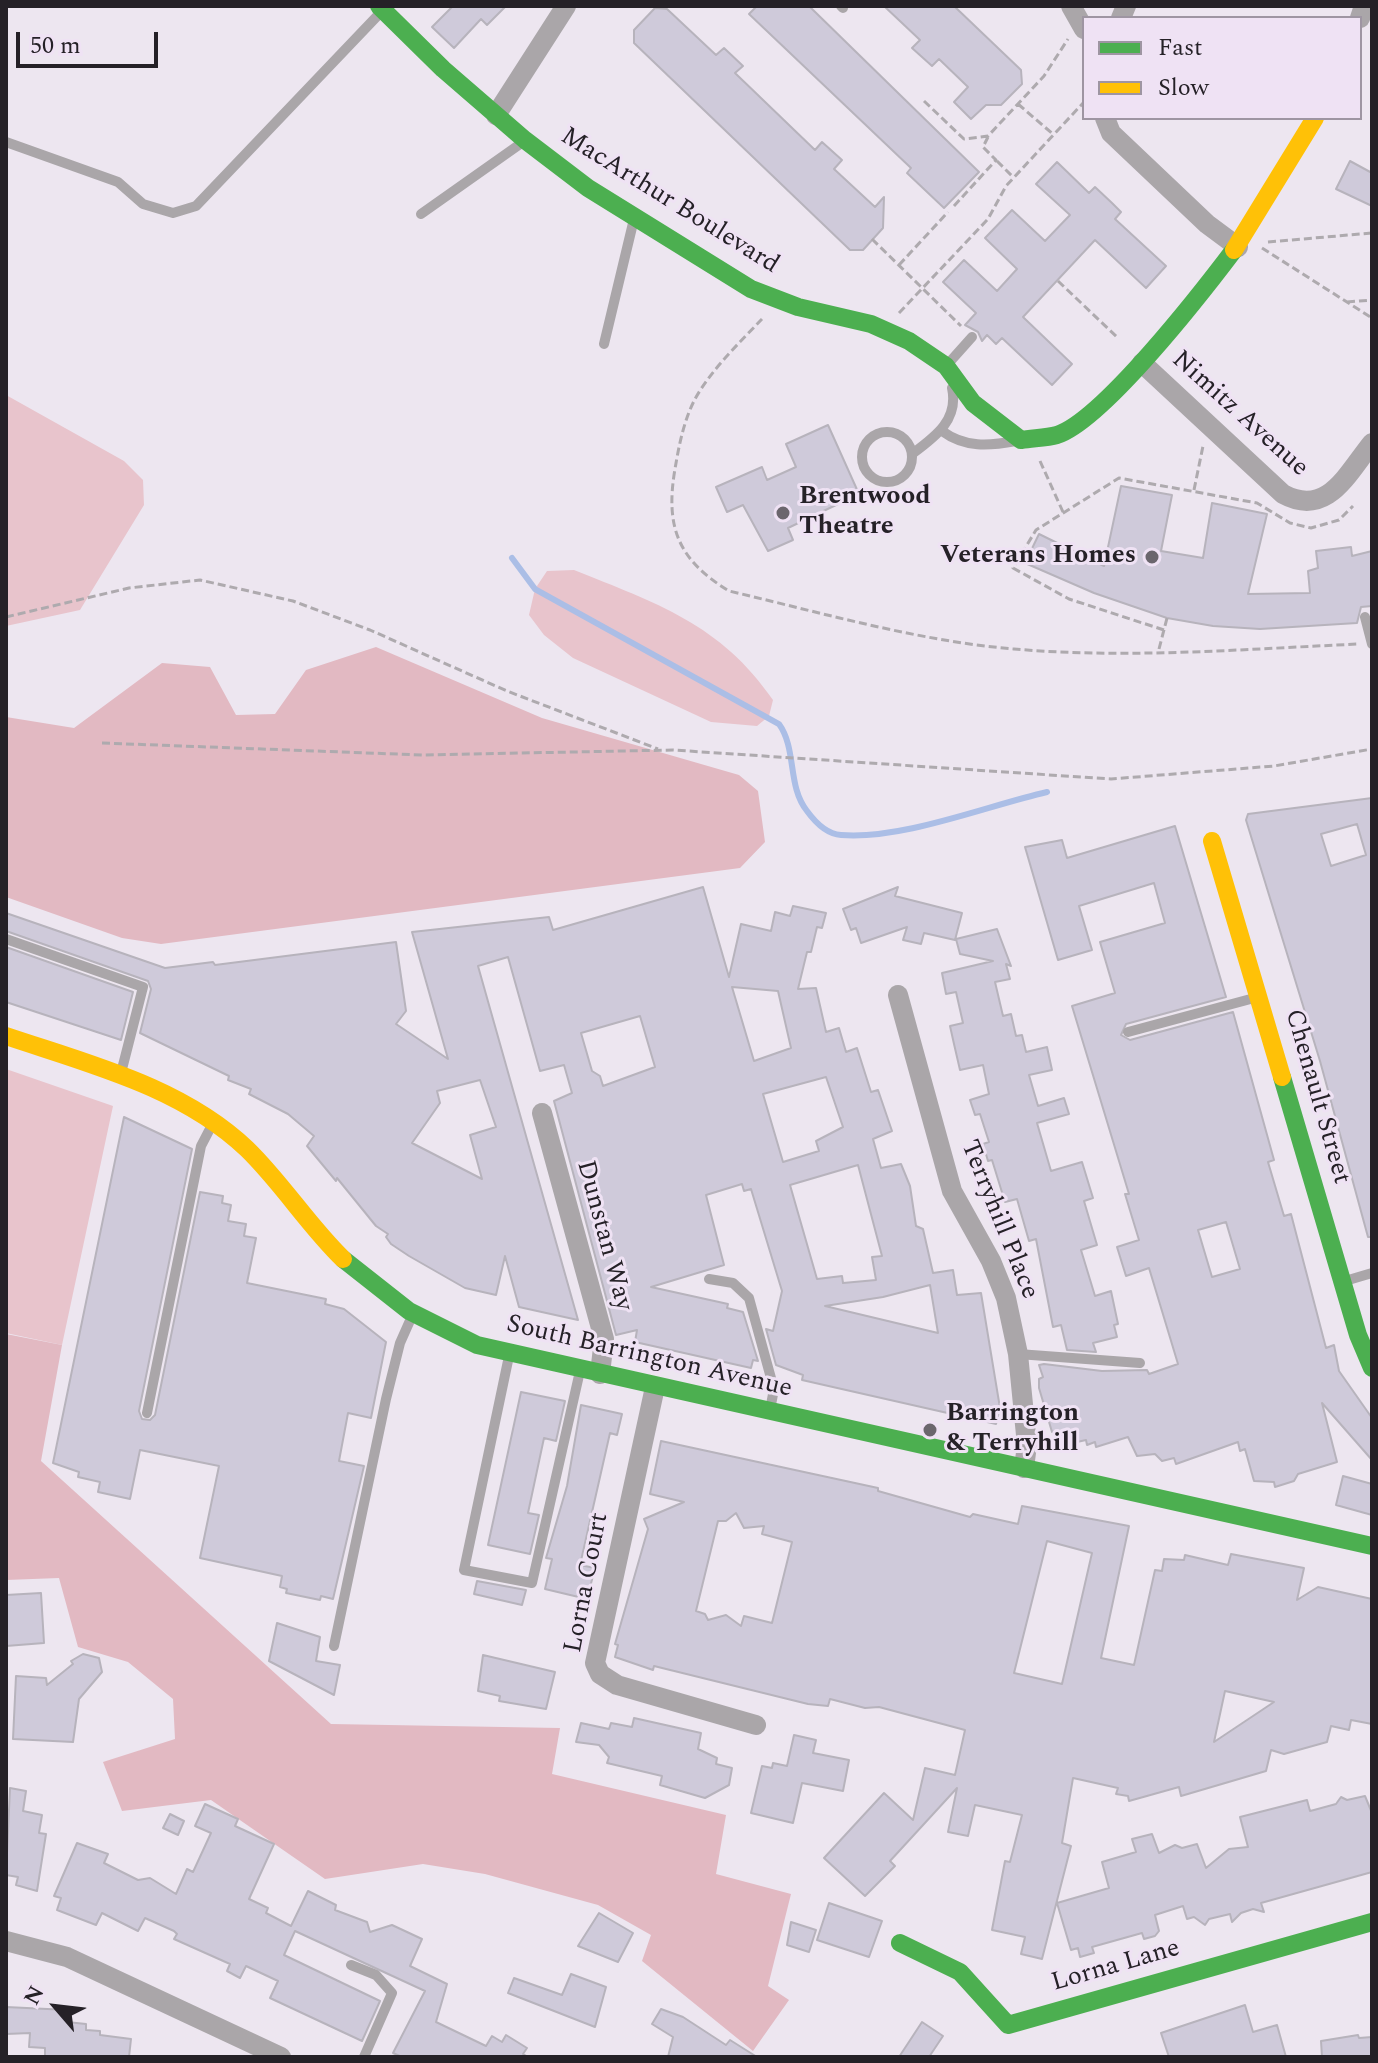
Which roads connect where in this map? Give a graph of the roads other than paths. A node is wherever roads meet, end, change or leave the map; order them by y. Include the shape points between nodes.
1 (566, 6) edge
2 (1074, 6) edge
3 (381, 8) edge
4 (1076, 34) edge
5 (496, 115) junction
6 (1106, 120) edge
7 (1314, 120) edge
8 (525, 140) junction
9 (6, 142) edge
10 (421, 214) dead end
11 (634, 217) junction
12 (1238, 247) junction
13 (972, 337) road end
14 (604, 344) dead end
15 (1142, 363) junction
16 (946, 366) junction
17 (942, 431) junction
18 (1021, 440) junction
19 (1372, 443) edge
20 (912, 454) junction
21 (1365, 617) dead end
22 (1371, 644) edge
23 (1212, 841) dead end
24 (6, 939) edge
25 (898, 995) dead end
26 (1260, 996) junction
27 (1128, 1032) dead end
28 (6, 1036) edge
29 (120, 1076) junction
30 (542, 1113) dead end
31 (214, 1122) junction
32 (1372, 1273) edge
33 (709, 1279) dead end
34 (1343, 1281) junction
35 (412, 1316) junction
36 (510, 1354) junction
37 (1018, 1354) junction
38 (1140, 1363) dead end
39 (1372, 1368) edge
40 (590, 1371) junction
41 (655, 1387) junction
42 (770, 1412) junction
43 (147, 1413) dead end
44 (1024, 1468) junction
45 (1372, 1546) edge
46 (334, 1646) dead end
47 (756, 1725) dead end
48 (1372, 1922) edge
49 (6, 1941) edge
50 (900, 1943) dead end
51 (351, 1965) dead end
52 (281, 2057) edge
53 (364, 2057) edge

1 - 5 street
2 - 4 street
3 - 5 street, MacArthur Boulevard
3 - 9 lane via 196,206 173,213 143,204 118,182
5 - 8 street, MacArthur Boulevard
6 - 12 street via 1111,133
7 - 12 street
8 - 10 lane
8 - 11 street, MacArthur Boulevard
11 - 14 lane
11 - 16 street, MacArthur Boulevard via 778,302 880,328
12 - 15 street via 1178,326
13 - 16 lane
15 - 18 street via 1076,425 1057,435
15 - 19 street, Nimitz Avenue via 1283,494 1297,501 1309,504 1325,497
16 - 17 lane via 953,405
16 - 18 street, MacArthur Boulevard via 973,403
17 - 18 lane via 975,445
17 - 20 lane
20 - 20 lane via 905,440 883,433 865,447 863,464 880,481 896,481 909,470
21 - 22 lane
23 - 26 street, Chenault Street
24 - 29 lane via 143,987
25 - 37 street, Terryhill Place via 948,1179 998,1276
26 - 27 lane
26 - 34 street, Chenault Street
28 - 29 street, South Barrington Avenue
29 - 31 street, South Barrington Avenue via 188,1104
30 - 40 street, Dunstan Way via 604,1339
31 - 35 street, South Barrington Avenue via 267,1169 341,1258
31 - 43 lane via 201,1146
32 - 34 lane
33 - 42 lane via 733,1283 749,1298 774,1389
34 - 39 street, Chenault Street
35 - 36 street, South Barrington Avenue
35 - 46 lane via 386,1399
36 - 40 street, South Barrington Avenue
36 - 40 lane via 464,1570 532,1583
37 - 38 lane
37 - 44 street, Terryhill Place via 1027,1445
40 - 41 street, South Barrington Avenue
41 - 42 street, South Barrington Avenue
41 - 47 street, Lorna Court via 595,1663 600,1674 617,1685
42 - 44 street, South Barrington Avenue
44 - 45 street, South Barrington Avenue
48 - 50 street, Lorna Lane via 1008,2025 960,1972
49 - 52 street via 67,1957
51 - 53 lane via 376,1975 392,1993

